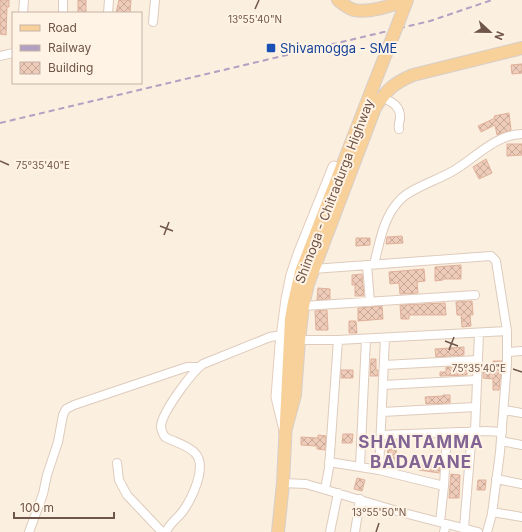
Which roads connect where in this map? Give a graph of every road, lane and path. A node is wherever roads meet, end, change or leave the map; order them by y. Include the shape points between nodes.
1 (24, 0) edge
2 (63, 0) edge
3 (109, 0) edge
4 (155, 0) edge
5 (338, 0) edge
6 (406, 0) edge
7 (23, 12) edge
8 (63, 12) edge
9 (108, 12) edge
10 (153, 22) dead end
11 (522, 48) edge
12 (12, 53) edge
13 (0, 56) edge
14 (382, 97) junction
15 (399, 129) dead end
16 (522, 134) edge
17 (334, 167) dead end
18 (371, 264) junction
19 (313, 269) junction
20 (475, 295) dead end
21 (370, 302) junction
22 (303, 306) junction
23 (507, 331) junction
24 (479, 333) junction
25 (282, 335) junction
26 (385, 338) junction
27 (366, 339) junction
28 (298, 340) junction
29 (338, 340) junction
30 (507, 352) junction
31 (522, 352) edge
32 (478, 360) junction
33 (384, 365) junction
34 (198, 367) junction
35 (477, 380) junction
36 (383, 385) junction
37 (475, 407) junction
38 (504, 410) junction
39 (382, 412) junction
40 (522, 413) edge
41 (473, 431) junction
42 (285, 432) junction
43 (502, 432) junction
44 (447, 433) junction
45 (381, 436) junction
46 (501, 441) junction
47 (522, 445) edge
48 (329, 462) junction
49 (117, 464) dead end
50 (360, 466) junction
51 (379, 470) junction
52 (496, 479) junction
53 (282, 483) junction
54 (522, 484) edge
55 (444, 486) junction
56 (325, 489) junction
57 (338, 493) junction
58 (360, 499) junction
59 (492, 512) junction
60 (522, 517) edge
61 (443, 526) edge
62 (470, 531) edge
63 (29, 532) edge
64 (162, 532) edge
65 (166, 532) edge
66 (278, 532) edge
67 (330, 532) edge
68 (355, 532) edge
69 (487, 532) edge

1 - 7 street
2 - 8 street
3 - 9 street
4 - 10 street
5 - 6 main road, Shimoga - Chitradurga Highway via 345,7 354,10 370,10
6 - 42 main road, Shimoga - Chitradurga Highway, bridge via 301,272 291,319
11 - 14 main road via 413,75 390,88
12 - 13 street
14 - 15 street via 398,108
14 - 19 main road via 375,108
16 - 18 street via 497,142 454,170 400,199 385,224
17 - 25 street via 292,275
18 - 19 street
18 - 21 street
18 - 23 street via 491,256 496,261
19 - 22 main road
20 - 21 street
21 - 22 street
22 - 28 main road
23 - 24 street
23 - 30 street
24 - 26 street
24 - 32 street
25 - 34 street via 270,337
25 - 42 street via 277,397
26 - 27 street
26 - 33 street
27 - 29 street
27 - 50 street
28 - 29 street
28 - 42 main road via 295,395
29 - 48 street
30 - 31 street
30 - 38 street
32 - 33 street
32 - 35 street
33 - 36 street
34 - 63 street via 187,367 74,404 66,409 43,494
34 - 65 street via 177,394 161,426 165,437 195,453 200,468 194,494
35 - 36 street
35 - 37 street
36 - 39 street
37 - 39 street
37 - 41 street
38 - 40 street
38 - 43 street
39 - 45 street
41 - 43 street
41 - 44 street
41 - 62 street
42 - 53 main road, Shimoga - Chitradurga Highway
43 - 46 street
44 - 45 street
44 - 55 street
45 - 51 street
46 - 47 street
46 - 52 street
48 - 50 street
48 - 56 street
49 - 64 street via 122,488
50 - 51 street
51 - 55 street
52 - 54 street
52 - 59 street
53 - 56 street via 306,484
53 - 66 main road, Shimoga - Chitradurga Highway
55 - 61 street
56 - 57 street
57 - 58 street
57 - 67 street
58 - 61 street
58 - 68 street
59 - 60 street
59 - 69 street
61 - 62 street

